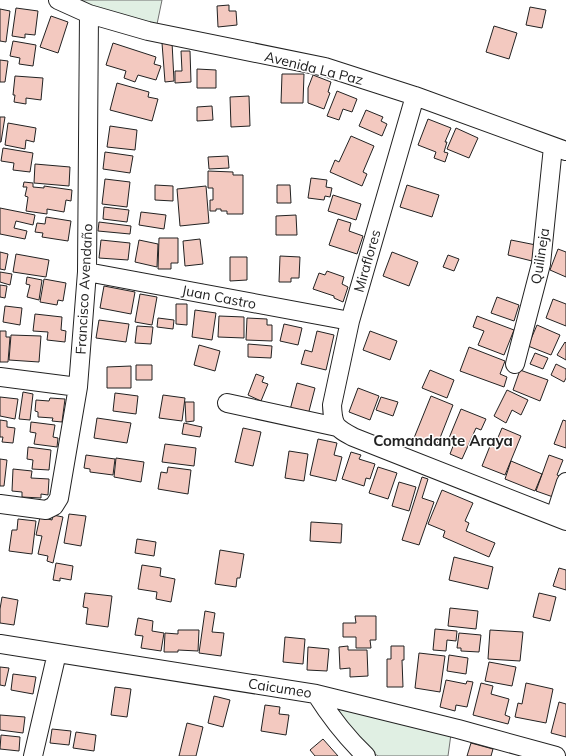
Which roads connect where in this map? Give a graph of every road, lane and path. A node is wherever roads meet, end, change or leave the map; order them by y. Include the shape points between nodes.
1 (58, 0) edge
2 (89, 14) junction
3 (415, 96) junction
4 (559, 149) edge
5 (87, 272) junction
6 (350, 321) junction
7 (515, 364) dead end
8 (0, 377) edge
9 (78, 387) junction
10 (227, 403) dead end
11 (337, 428) junction
12 (566, 482) edge
13 (0, 504) edge
14 (560, 519) edge
15 (0, 644) edge
16 (57, 653) junction
17 (316, 694) junction
18 (33, 756) edge
19 (365, 756) edge
20 (556, 756) edge

1 - 2 street, Avenida La Paz
2 - 3 street, Avenida La Paz via 148,31 325,67
2 - 5 street, Francisco Avendaño
3 - 4 street, Avenida La Paz
3 - 6 street, Miraflores
4 - 7 street, Quilineja via 541,264
5 - 6 street, Juan Castro
5 - 9 street, Francisco Avendaño
6 - 11 street, Miraflores via 332,405
8 - 9 street
9 - 13 street, Francisco Avendaño via 59,498 54,506 46,510
10 - 11 street
11 - 14 street via 353,437
12 - 14 street
15 - 16 street, Caicumeo
16 - 17 street, Caicumeo
16 - 18 street
17 - 19 street
17 - 20 street, Caicumeo

